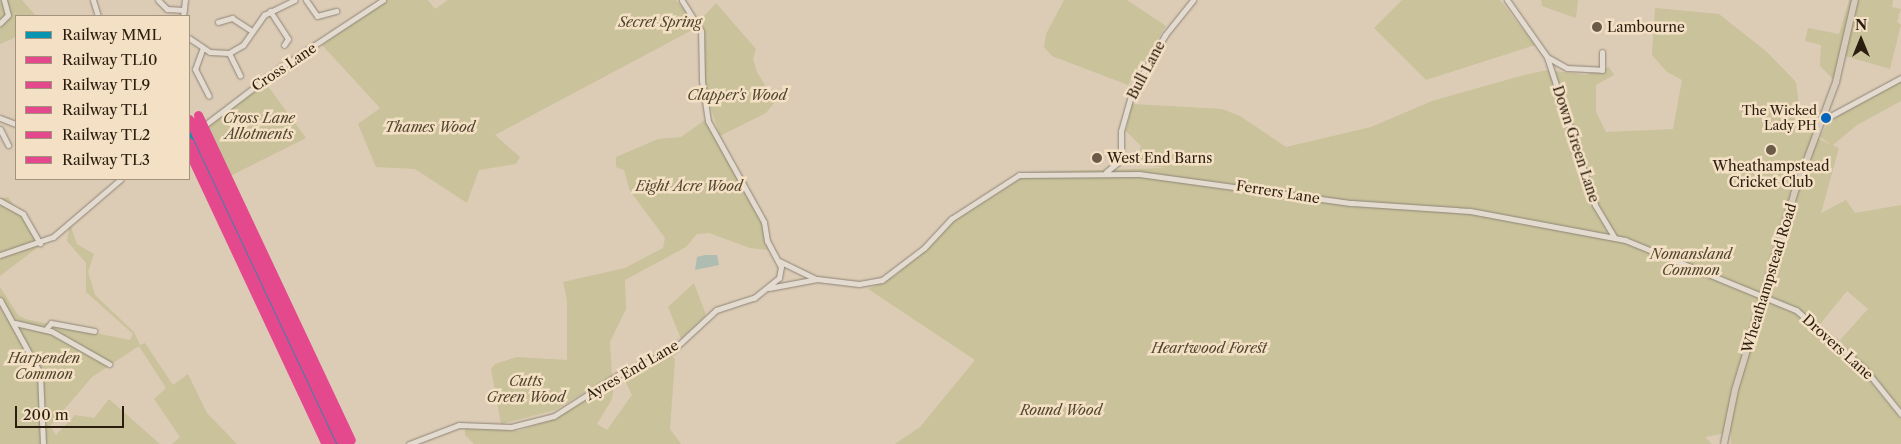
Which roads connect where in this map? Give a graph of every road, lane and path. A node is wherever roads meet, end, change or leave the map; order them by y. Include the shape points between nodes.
1 (4, 0) edge
2 (93, 0) edge
3 (158, 0) edge
4 (185, 0) edge
5 (295, 0) edge
6 (306, 0) edge
7 (383, 0) edge
8 (682, 0) edge
9 (1193, 0) edge
10 (1507, 0) edge
11 (1855, 0) edge
12 (270, 11) junction
13 (336, 11) dead end
14 (184, 13) edge
15 (98, 15) edge
16 (316, 16) junction
17 (218, 22) dead end
18 (0, 23) edge
19 (317, 23) dead end
20 (252, 31) junction
21 (190, 39) edge
22 (284, 45) dead end
23 (202, 50) junction
24 (1602, 52) dead end
25 (229, 53) junction
26 (1547, 57) junction
27 (1562, 65) junction
28 (1551, 71) junction
29 (240, 76) dead end
30 (1901, 78) edge
31 (209, 96) dead end
32 (0, 118) edge
33 (1821, 121) junction
34 (15, 124) edge
35 (0, 129) edge
36 (190, 136) edge
37 (8, 145) dead end
38 (1105, 172) junction
39 (120, 180) edge
40 (0, 201) edge
41 (1614, 237) junction
42 (40, 243) junction
43 (0, 255) edge
44 (779, 261) junction
45 (817, 279) junction
46 (769, 288) junction
47 (1764, 294) junction
48 (0, 300) edge
49 (15, 323) junction
50 (46, 329) junction
51 (94, 332) dead end
52 (109, 364) dead end
53 (1901, 414) edge
54 (43, 444) edge
55 (408, 444) edge
56 (1724, 444) edge

1 - 18 street via 8,13
2 - 15 street
3 - 14 street via 167,9
4 - 14 street
5 - 12 street
6 - 16 street
7 - 36 street, Cross Lane via 282,67
8 - 44 street via 702,30 702,81 708,121 734,163
9 - 38 street, Bull Lane via 1165,35 1132,92 1121,130 1120,160
10 - 26 street, Down Green Lane
11 - 33 main road, Wheathampstead Road via 1836,82
12 - 20 street
12 - 22 street via 288,39
13 - 16 street
16 - 19 street
17 - 20 street via 232,18
20 - 25 street
21 - 23 street
23 - 25 street
23 - 31 street via 195,69
24 - 27 street via 1602,70
25 - 29 street
26 - 27 street
26 - 28 street, Down Green Lane
27 - 28 street
28 - 41 street, Down Green Lane via 1596,205
30 - 33 street
32 - 34 street
33 - 47 main road, Wheathampstead Road
35 - 37 street
38 - 41 street, Ferrers Lane via 1352,203 1470,211
38 - 45 street, Ferrers Lane via 1019,174 951,219 924,248 882,280 859,284
39 - 42 street via 53,237
40 - 42 street via 23,214
41 - 47 street, Ferrers Lane
42 - 43 street
44 - 45 street, Ferrers Lane
44 - 46 street via 781,274
45 - 46 street, Ferrers Lane
46 - 55 street, Ayres End Lane via 716,310 673,350 618,375 554,416 511,427 459,425
47 - 53 street, Drovers Lane via 1824,331 1864,368
47 - 56 main road, Wheathampstead Road
48 - 49 street
49 - 50 street
49 - 54 street via 40,373
50 - 51 street via 51,323
50 - 52 street

